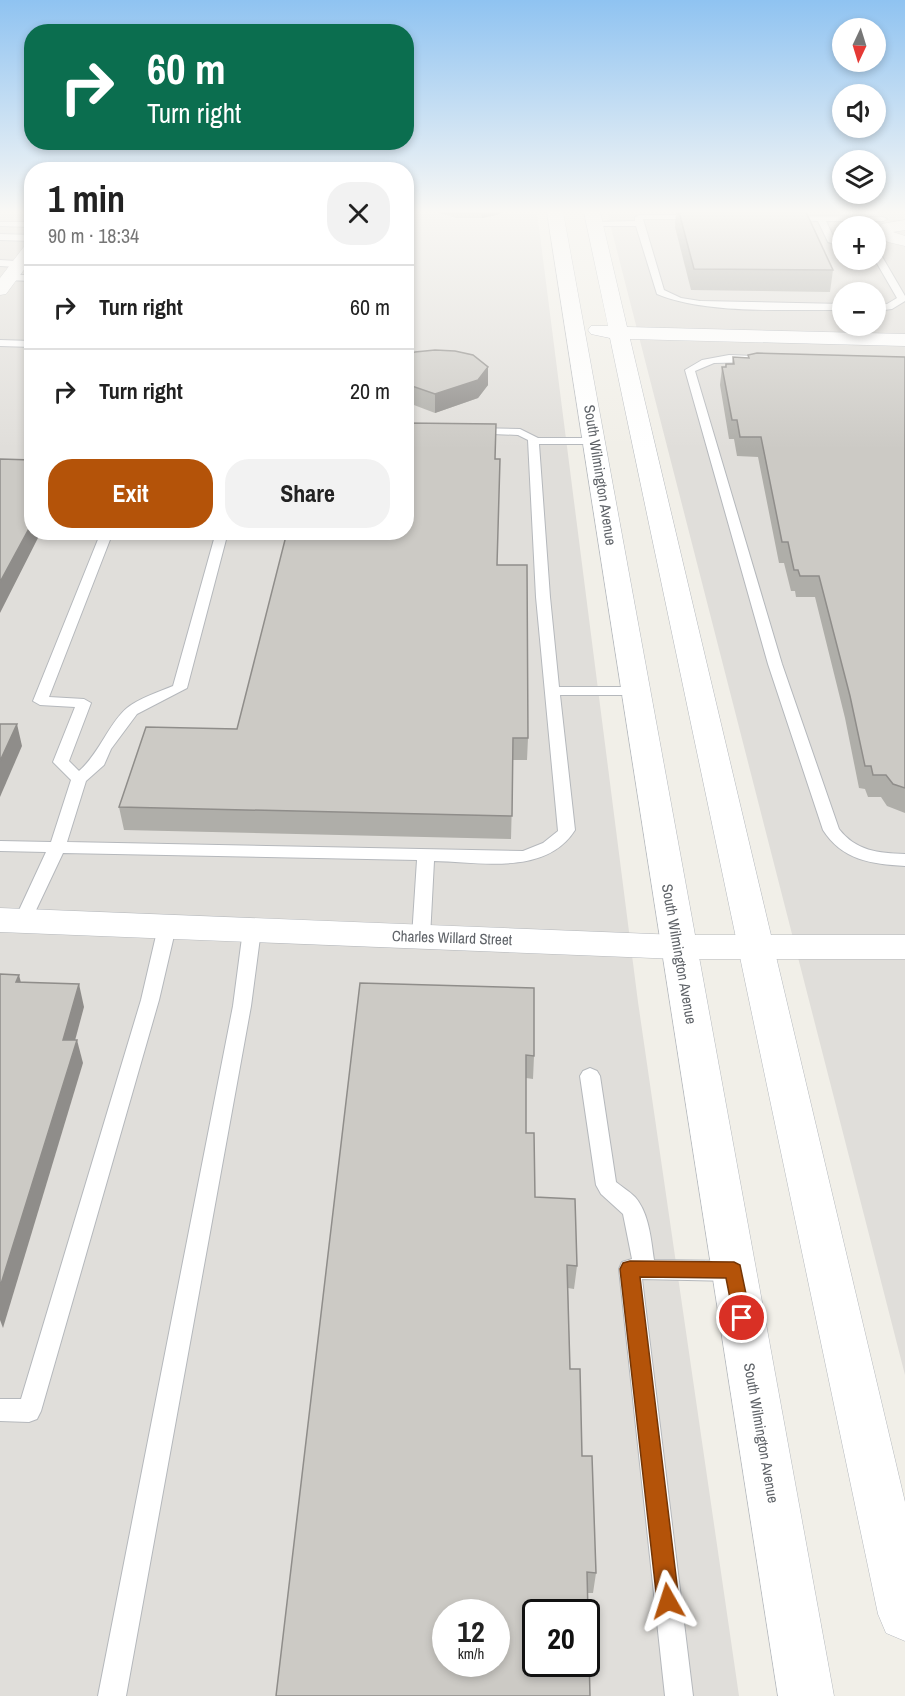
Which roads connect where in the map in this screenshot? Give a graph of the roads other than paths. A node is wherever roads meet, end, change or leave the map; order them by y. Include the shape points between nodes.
1 (570, 291) edge
2 (609, 291) edge
3 (660, 291) edge
4 (898, 291) edge
5 (832, 307) edge
6 (886, 307) edge
7 (576, 326) junction
8 (617, 327) junction
9 (905, 328) edge
10 (905, 340) edge
11 (0, 343) edge
12 (24, 343) edge
13 (764, 359) edge
14 (463, 431) edge
15 (533, 441) junction
16 (594, 441) junction
17 (104, 540) edge
18 (220, 540) edge
19 (552, 691) junction
20 (636, 691) junction
21 (79, 779) junction
22 (0, 846) edge
23 (57, 847) junction
24 (426, 855) junction
25 (905, 860) edge
26 (11, 920) edge
27 (167, 927) junction
28 (252, 930) junction
29 (421, 937) junction
30 (678, 946) junction
31 (757, 947) junction
32 (905, 947) edge
33 (590, 1076) dead end
34 (644, 1269) junction
35 (734, 1270) junction
36 (0, 1410) edge
37 (905, 1614) edge
38 (112, 1696) edge
39 (679, 1696) edge
40 (806, 1696) edge

1 - 7 main road, South Wilmington Avenue
2 - 8 main road
3 - 5 lane via 700,304
4 - 6 lane via 902,299
7 - 8 main road
7 - 16 main road, South Wilmington Avenue
8 - 9 main road
8 - 10 main road
8 - 31 main road
11 - 12 lane
13 - 25 lane via 716,358 690,370 775,664 831,830 852,852 870,859
14 - 15 lane via 520,432
15 - 16 lane
15 - 19 lane
16 - 20 main road, South Wilmington Avenue
17 - 21 lane via 40,702 84,703 61,762
18 - 21 lane via 180,688 132,711 99,762
19 - 20 lane
19 - 24 lane via 567,830 563,837 525,857
20 - 30 main road, South Wilmington Avenue
21 - 23 lane
22 - 23 lane
23 - 24 lane
23 - 26 lane
24 - 29 lane
26 - 27 street, Charles Willard Street
27 - 28 street, Charles Willard Street
27 - 36 lane via 150,1000 29,1411
28 - 29 street, Charles Willard Street
28 - 38 lane
29 - 30 street, Charles Willard Street
30 - 31 street, Charles Willard Street
30 - 35 main road, South Wilmington Avenue
31 - 32 street, Charles Willard Street
31 - 37 main road
33 - 34 lane via 606,1185 628,1204 634,1215
34 - 35 lane
34 - 39 lane via 630,1269
35 - 40 main road, South Wilmington Avenue

